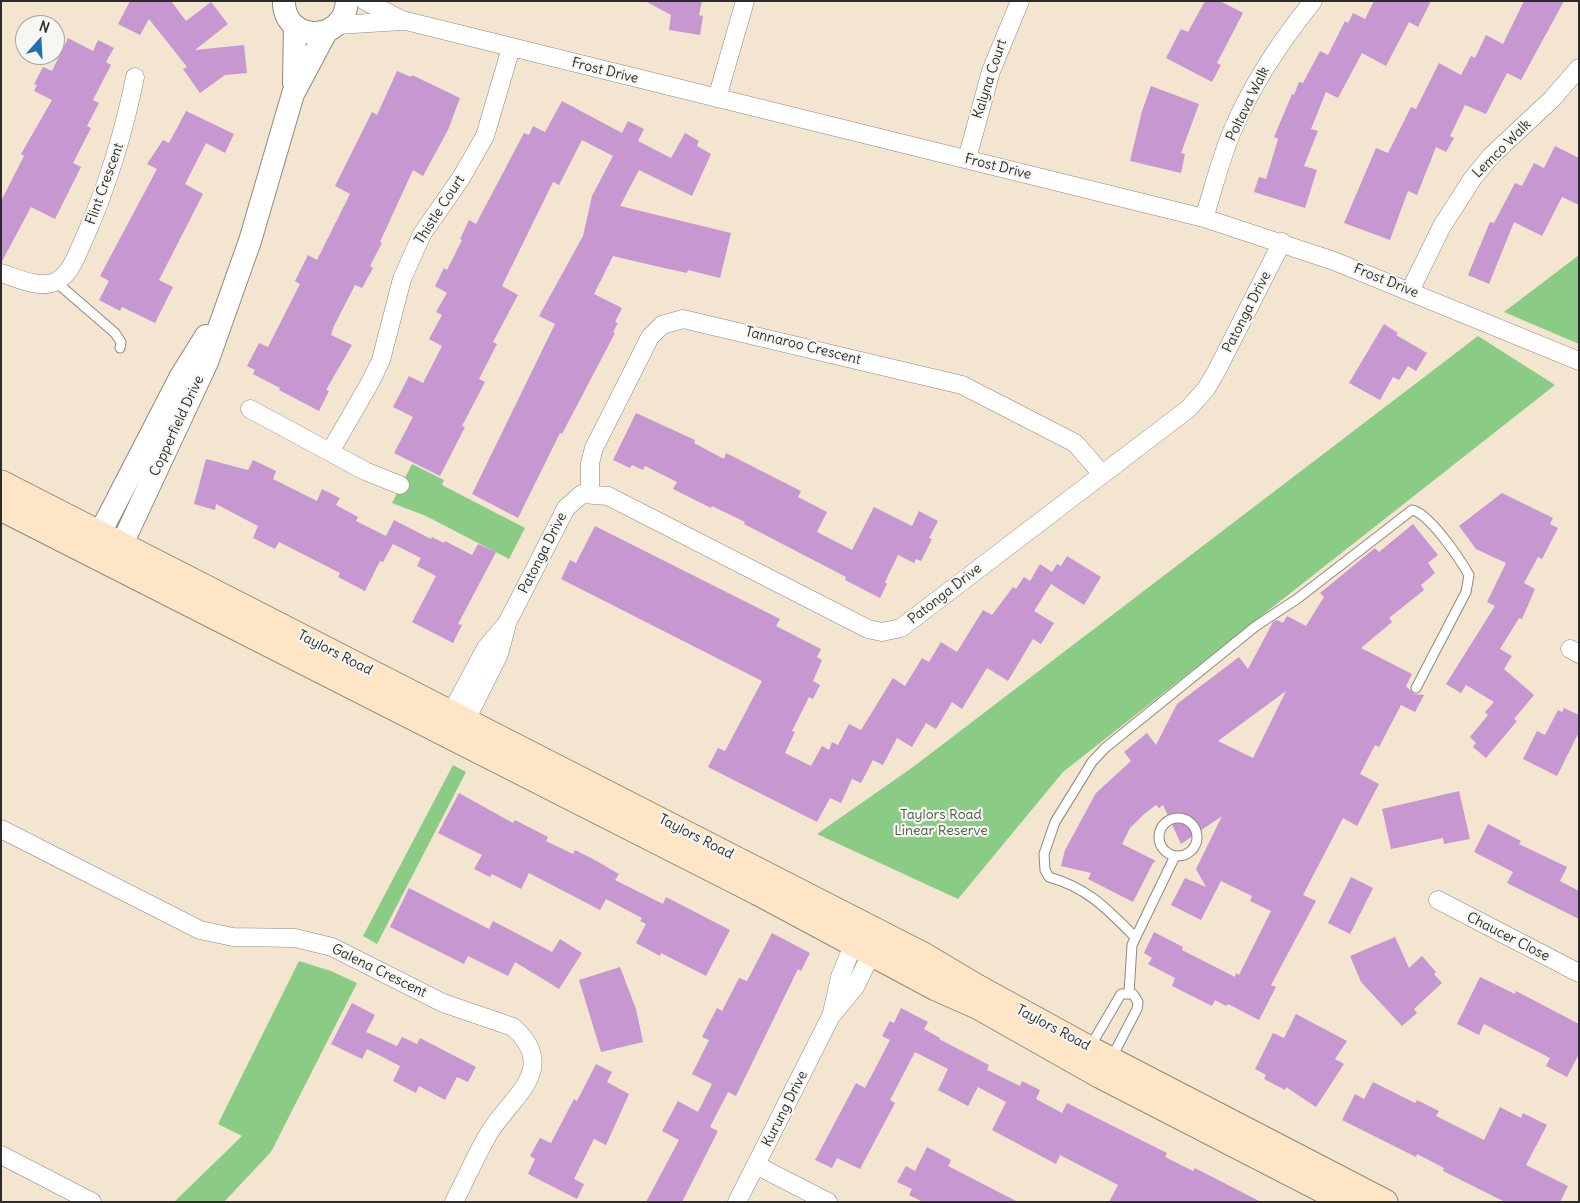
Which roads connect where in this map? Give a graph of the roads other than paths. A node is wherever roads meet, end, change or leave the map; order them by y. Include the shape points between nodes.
1 (348, 1) edge
2 (365, 1) edge
3 (745, 1) edge
4 (1020, 1) edge
5 (1313, 1) edge
6 (282, 3) edge
7 (402, 20) junction
8 (295, 26) junction
9 (331, 29) junction
10 (511, 48) junction
11 (1579, 68) edge
12 (135, 77) dead end
13 (293, 94) junction
14 (717, 98) junction
15 (967, 159) junction
16 (1204, 218) junction
17 (1282, 242) junction
18 (1, 273) edge
19 (56, 282) junction
20 (1410, 291) junction
21 (120, 348) dead end
22 (1579, 361) edge
23 (250, 409) dead end
24 (330, 452) junction
25 (1102, 474) junction
26 (1, 483) edge
27 (400, 485) dead end
28 (590, 493) junction
29 (1, 508) edge
30 (111, 539) junction
31 (100, 559) junction
32 (1416, 688) dead end
33 (455, 722) junction
34 (1, 829) edge
35 (1175, 856) junction
36 (1438, 900) dead end
37 (1135, 938) junction
38 (866, 941) junction
39 (1579, 973) edge
40 (1129, 993) junction
41 (1096, 1062) junction
42 (1, 1156) edge
43 (756, 1165) junction
44 (81, 1199) edge
45 (454, 1202) edge
46 (738, 1202) edge
47 (828, 1202) edge
48 (1346, 1202) edge
49 (1385, 1202) edge

1 - 9 street, Copperfield Drive via 344,18
2 - 7 street, Frost Drive
3 - 14 street
4 - 15 street, Kalyna Court via 991,70
5 - 16 street, Poltava Walk via 1260,75 1243,107
6 - 8 street
7 - 9 street, Frost Drive
7 - 10 street, Frost Drive
8 - 9 street via 310,32
8 - 13 street, Copperfield Drive
9 - 13 street, Copperfield Drive
10 - 14 street, Frost Drive
10 - 24 street, Thistle Court via 484,136 414,250 402,279 381,360
11 - 20 street, Lemco Walk via 1472,178 1446,219
12 - 19 street, Flint Crescent via 106,189 69,269
13 - 30 street, Copperfield Drive via 250,242 225,306 181,376
14 - 15 street, Frost Drive
15 - 16 street, Frost Drive
16 - 17 street, Frost Drive
17 - 20 street, Frost Drive
17 - 25 street, Patonga Drive via 1206,389 1188,409
18 - 19 street via 38,284
19 - 21 lane via 115,333 122,342
20 - 22 street, Frost Drive
23 - 24 street
24 - 27 street
25 - 28 street, Patonga Drive via 901,628 882,632 868,629 608,496
25 - 28 street, Tannaroo Crescent via 1074,443 962,385 683,319 662,325 650,337 594,448 590,463
26 - 30 main road, Taylors Road
28 - 33 street, Patonga Drive via 575,498 566,508 507,623 486,648
29 - 31 main road, Taylors Road
30 - 31 main road
30 - 33 main road, Taylors Road
31 - 33 main road, Taylors Road
32 - 37 lane via 1466,592 1469,575 1429,522 1421,513 1412,510 1130,725 1092,762 1075,787 1056,822 1044,854 1045,870 1049,877 1070,882 1094,897
33 - 38 main road, Taylors Road via 602,797
34 - 45 street, Galena Crescent via 200,930 233,937 295,938 332,947 449,1005 513,1027 522,1035 531,1054 528,1083 489,1133
35 - 35 lane via 1164,851 1159,834 1164,823 1181,818 1188,820 1196,830 1197,843 1188,854
35 - 37 lane
36 - 39 street, Chaucer Close
37 - 40 lane via 1131,951
38 - 41 main road, Taylors Road via 925,956
38 - 43 street, Kurung Drive via 840,976 831,1016
40 - 41 lane via 1119,997
40 - 41 lane via 1136,997 1136,1009
41 - 48 main road, Taylors Road
41 - 49 main road, Taylors Road
42 - 44 street
43 - 46 street, Kurung Drive
43 - 47 street

